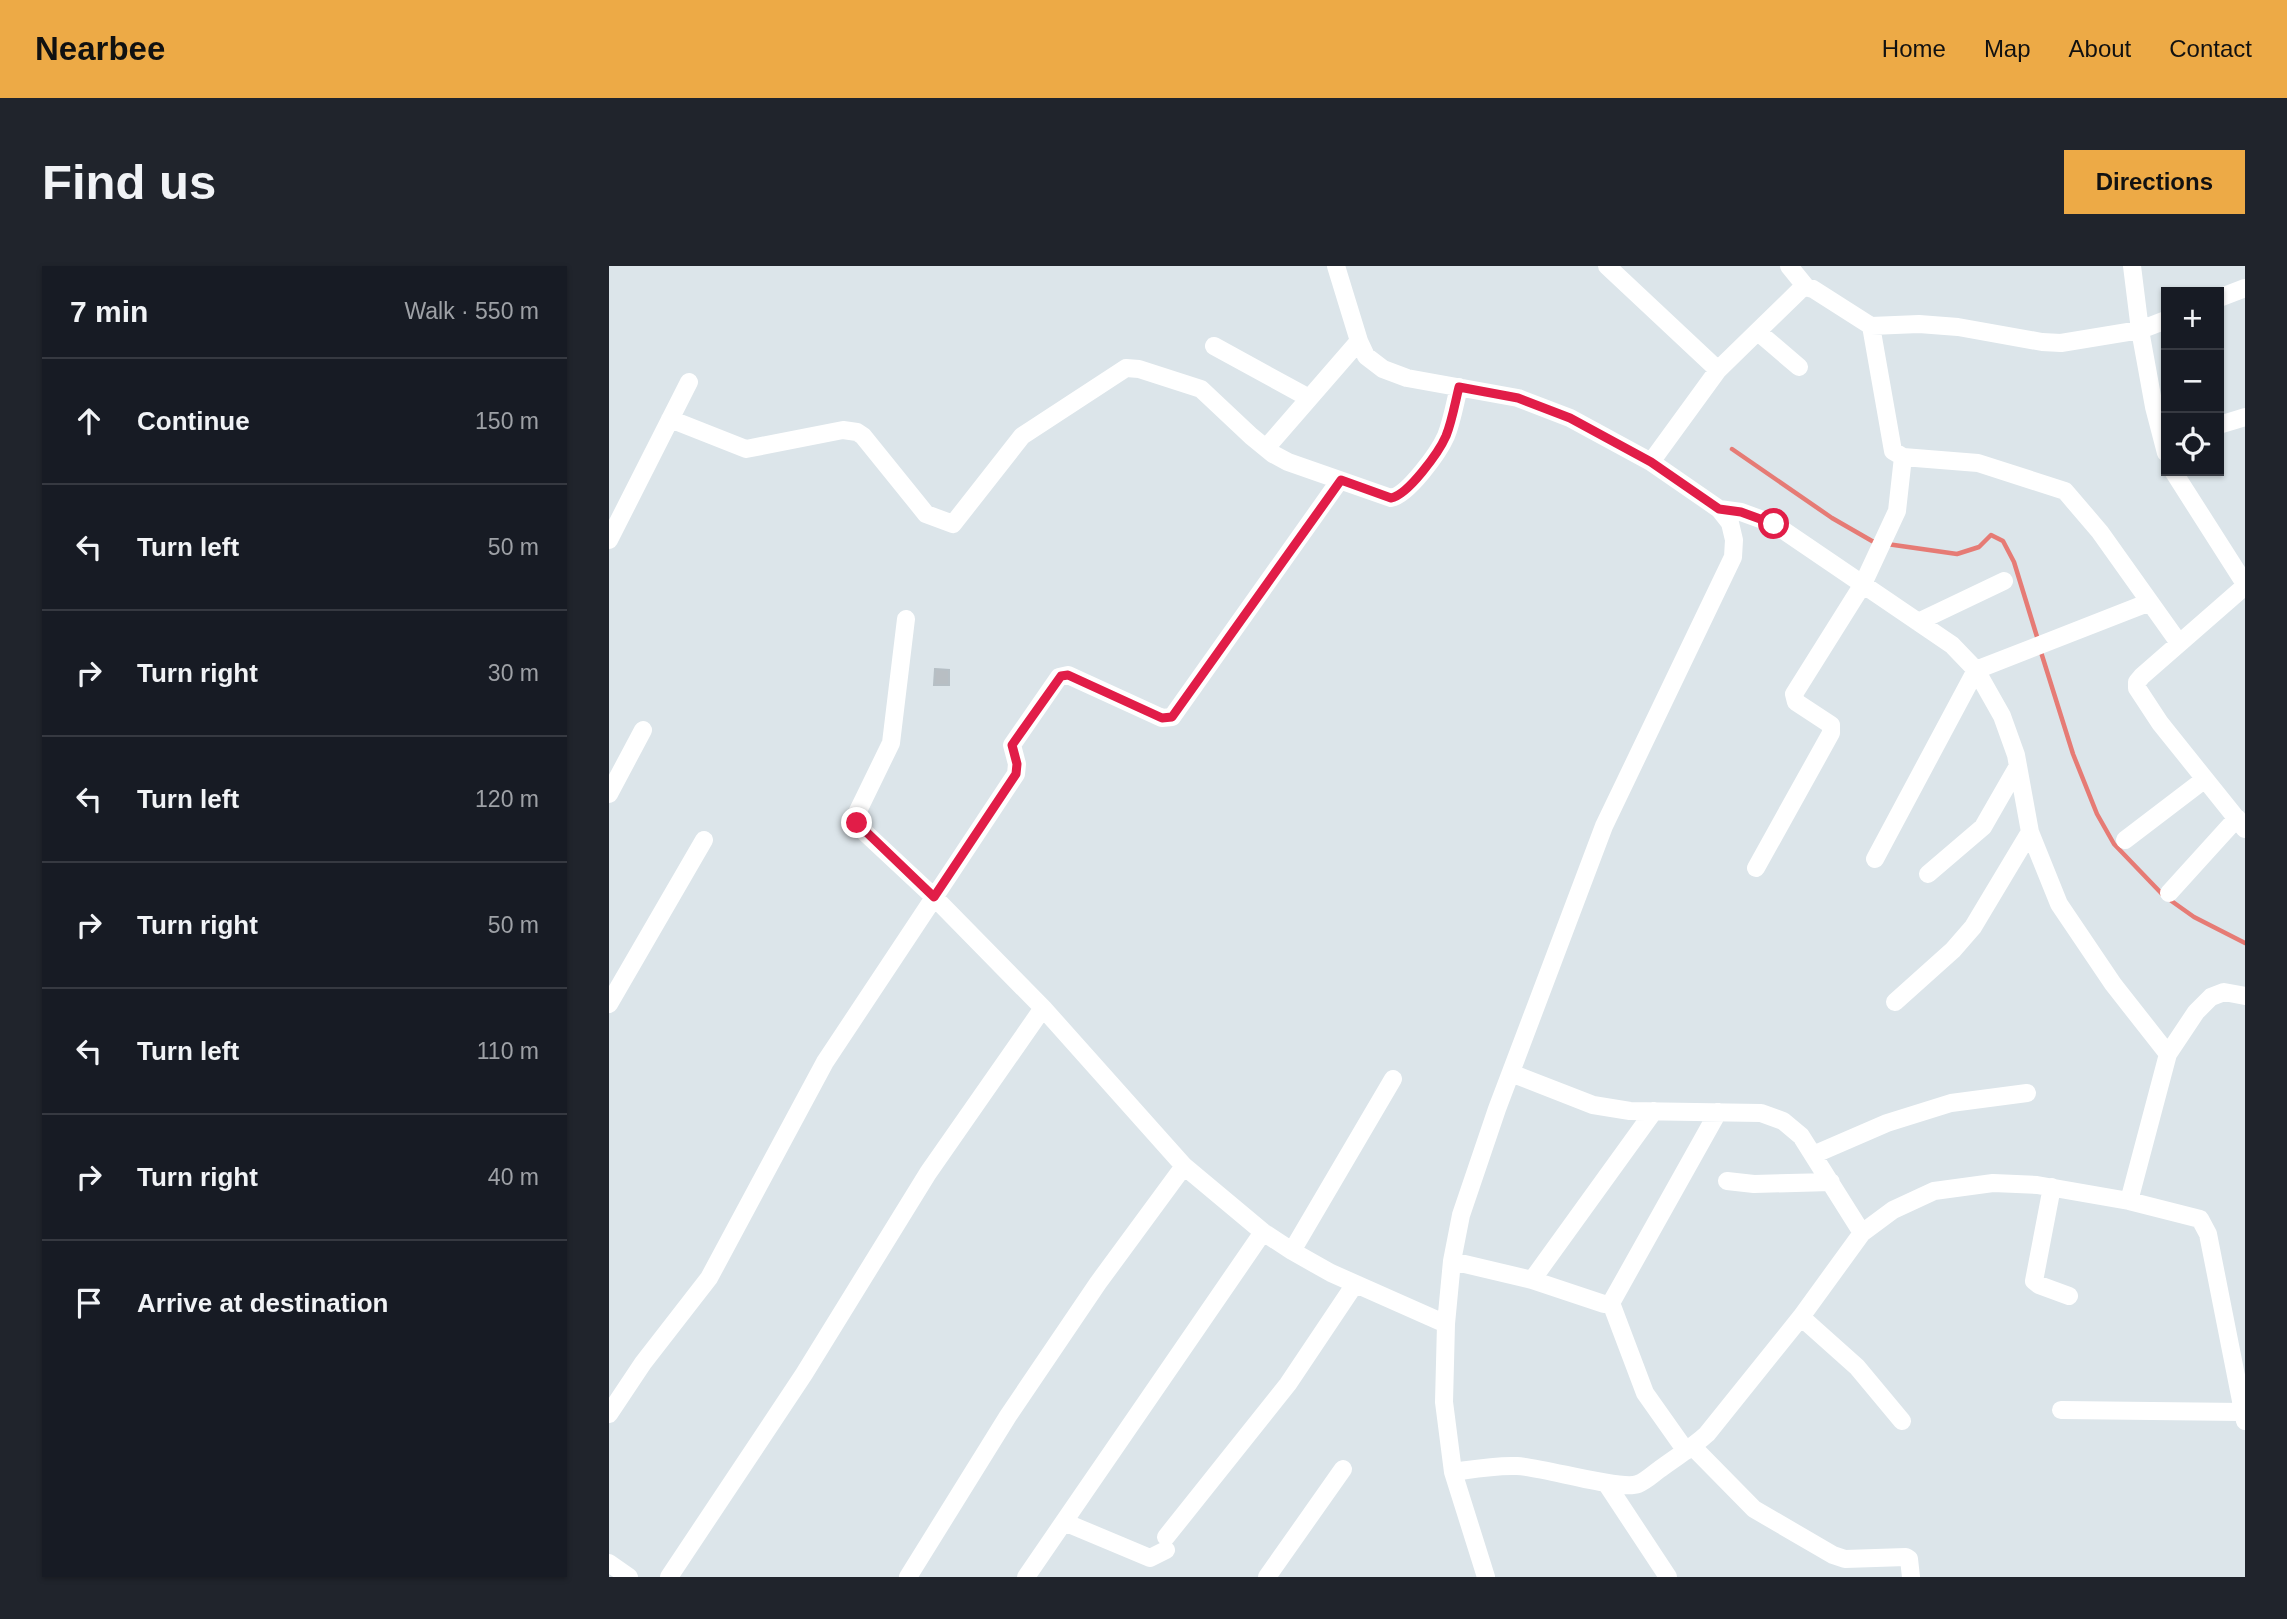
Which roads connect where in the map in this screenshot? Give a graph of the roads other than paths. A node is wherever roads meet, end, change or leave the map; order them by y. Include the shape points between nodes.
1 (1336, 266) edge
2 (1607, 266) edge
3 (1789, 266) edge
4 (2132, 266) edge
5 (1807, 287) junction
6 (2245, 288) edge
7 (2224, 296) edge
8 (2161, 322) edge
9 (1871, 326) junction
10 (2140, 330) junction
11 (1758, 332) junction
12 (1359, 341) junction
13 (1215, 346) dead end
14 (1798, 367) dead end
15 (1718, 370) junction
16 (689, 382) dead end
17 (1459, 387) junction
18 (1309, 398) junction
19 (2245, 416) edge
20 (670, 419) junction
21 (2224, 423) edge
22 (2161, 427) edge
23 (1266, 448) junction
24 (1903, 457) junction
25 (1651, 462) junction
26 (2176, 476) edge
27 (1341, 480) junction
28 (1719, 509) junction
29 (609, 540) edge
30 (2004, 581) dead end
31 (1863, 584) junction
32 (2245, 585) edge
33 (2150, 602) junction
34 (906, 619) dead end
35 (1918, 622) junction
36 (2179, 643) junction
37 (1976, 670) junction
38 (643, 730) dead end
39 (2018, 766) junction
40 (2205, 779) junction
41 (609, 794) edge
42 (2241, 824) edge
43 (2030, 832) junction
44 (704, 840) dead end
45 (2125, 840) dead end
46 (1875, 859) dead end
47 (1756, 868) dead end
48 (1928, 874) dead end
49 (2169, 893) dead end
50 (934, 897) junction
51 (2245, 996) edge
52 (1895, 1002) dead end
53 (609, 1004) edge
54 (1043, 1008) junction
55 (2168, 1054) junction
56 (1511, 1073) junction
57 (1393, 1079) dead end
58 (2027, 1093) dead end
59 (1654, 1111) junction
60 (1718, 1112) junction
61 (1813, 1155) junction
62 (1184, 1166) junction
63 (1727, 1181) dead end
64 (1831, 1182) junction
65 (2052, 1187) junction
66 (2129, 1201) junction
67 (1263, 1232) junction
68 (1863, 1233) junction
69 (1292, 1251) junction
70 (1452, 1261) junction
71 (1532, 1280) junction
72 (1355, 1284) junction
73 (2069, 1296) dead end
74 (1611, 1303) junction
75 (1801, 1317) junction
76 (1445, 1324) junction
77 (2061, 1410) dead end
78 (609, 1414) edge
79 (2244, 1416) edge
80 (1902, 1422) dead end
81 (1689, 1449) junction
82 (1343, 1469) dead end
83 (1453, 1472) junction
84 (1606, 1483) junction
85 (1064, 1522) junction
86 (609, 1563) edge
87 (629, 1577) edge
88 (669, 1577) edge
89 (908, 1577) edge
90 (1026, 1577) edge
91 (1267, 1577) edge
92 (1486, 1577) edge
93 (1668, 1577) edge
94 (1911, 1577) edge

1 - 12 street
2 - 15 street
3 - 5 street
4 - 10 street
5 - 9 street
5 - 11 street
6 - 7 street
8 - 10 street
9 - 10 street via 1958,327 2061,343
9 - 24 street via 1893,451
10 - 22 street
11 - 14 street
11 - 15 street
12 - 17 street via 1366,356 1383,369
12 - 18 street
13 - 18 street
15 - 25 street
16 - 20 street
17 - 25 street via 1544,407
17 - 27 street via 1441,447 1403,493 1391,498
18 - 23 street
19 - 21 street
20 - 23 street via 747,449 843,430 857,432 926,514 953,524 1022,436 1126,368 1201,389
20 - 29 street
23 - 27 street via 1288,462
24 - 31 street via 1897,511
24 - 33 street via 1977,463 2060,488 2100,532
25 - 28 street
26 - 32 street
27 - 50 street via 1172,717 1162,718 1068,675 1059,677 1012,745 1016,774
28 - 31 street via 1774,524
28 - 56 street via 1730,523 1733,557 1604,826
30 - 35 street
31 - 35 street
31 - 47 street via 1796,690 1796,702 1829,723 1831,733
32 - 36 street
33 - 36 street
33 - 37 street
34 - 50 street via 891,743 856,819 859,827
35 - 37 street via 1952,645
36 - 40 street via 2142,676 2137,688
37 - 39 street via 2002,716
37 - 46 street
38 - 41 street
39 - 43 street
39 - 48 street via 1983,827
40 - 42 street
40 - 45 street
42 - 49 street
43 - 52 street via 1973,926
43 - 55 street via 2059,904
44 - 53 street
50 - 54 street
50 - 78 street via 825,1062 709,1278
51 - 55 street via 2224,992 2211,997
54 - 62 street
54 - 88 street via 928,1173 804,1374
55 - 66 street
56 - 59 street via 1593,1105
56 - 70 street via 1461,1215
57 - 69 street
58 - 61 street via 1951,1103
59 - 60 street
59 - 71 street
60 - 61 street via 1761,1112 1783,1121 1801,1136
60 - 74 street
61 - 64 street
62 - 67 street
62 - 89 street via 1008,1416
63 - 64 street
64 - 68 street
65 - 66 street
65 - 68 street via 1993,1183 1934,1191 1893,1210
65 - 73 street via 2033,1281
66 - 79 street via 2196,1217 2203,1223
67 - 69 street
67 - 85 street
68 - 75 street
69 - 72 street
70 - 71 street
70 - 76 street
71 - 74 street
72 - 76 street
72 - 85 street via 1288,1384 1166,1544 1150,1558
74 - 81 street via 1645,1393
75 - 80 street via 1857,1367
75 - 81 street via 1707,1434
76 - 83 street via 1444,1402
77 - 79 street
81 - 84 street via 1640,1484
81 - 94 street via 1766,1517 1839,1558 1906,1557
82 - 91 street
83 - 84 street via 1517,1466
83 - 92 street
84 - 93 street
85 - 90 street
86 - 87 street

